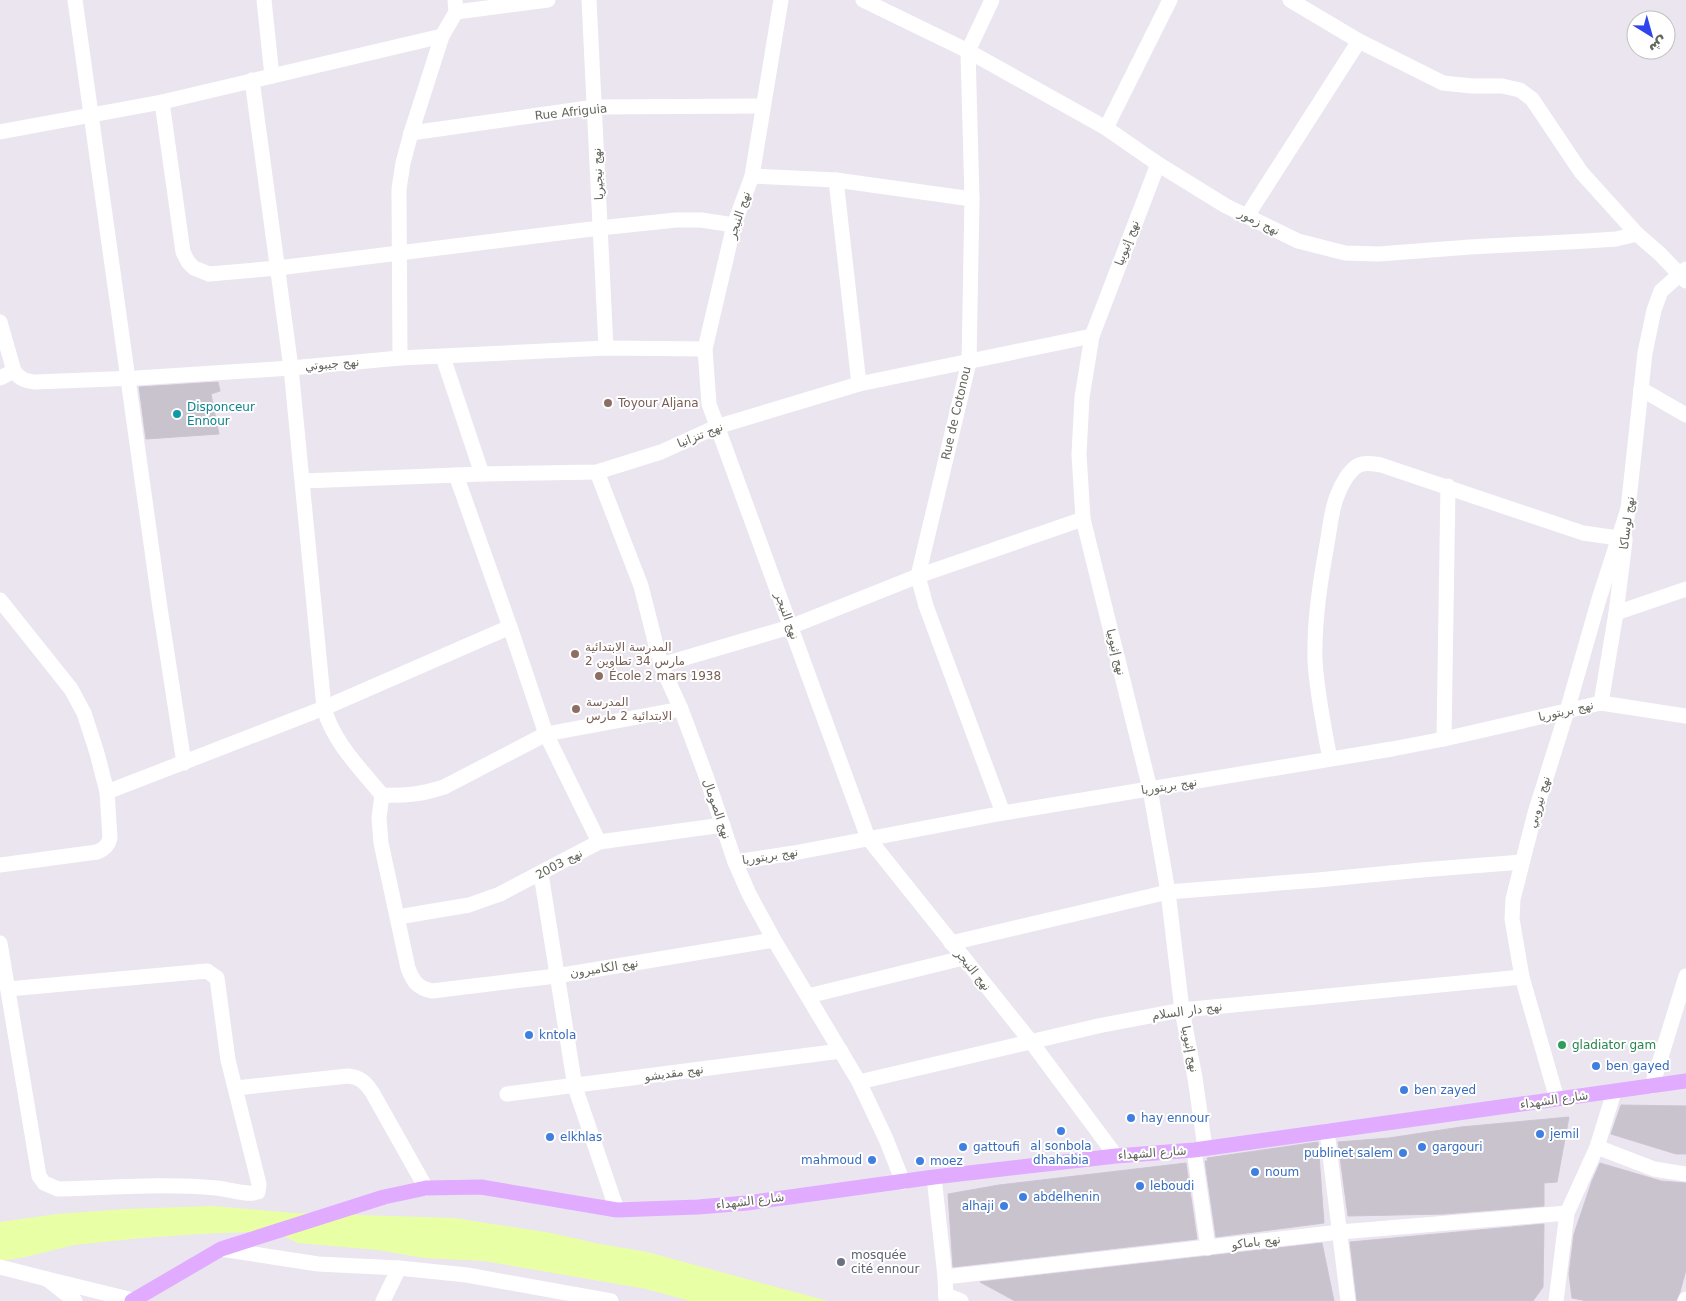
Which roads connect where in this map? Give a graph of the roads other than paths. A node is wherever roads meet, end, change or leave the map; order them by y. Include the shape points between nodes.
1 (75, 0) edge
2 (264, 0) edge
3 (548, 0) edge
4 (589, 0) edge
5 (781, 0) edge
6 (863, 0) edge
7 (992, 0) edge
8 (1170, 0) edge
9 (1290, 0) edge
10 (455, 6) edge
11 (442, 36) junction
12 (1359, 41) junction
13 (968, 50) junction
14 (272, 76) junction
15 (252, 80) junction
16 (162, 102) junction
17 (762, 106) junction
18 (594, 107) junction
19 (90, 116) junction
20 (1106, 128) junction
21 (0, 132) edge
22 (411, 133) junction
23 (1158, 164) junction
24 (752, 176) junction
25 (836, 180) junction
26 (972, 199) junction
27 (1247, 216) junction
28 (734, 225) junction
29 (600, 228) junction
30 (1637, 234) junction
31 (400, 253) junction
32 (278, 268) junction
33 (1684, 275) edge
34 (0, 322) edge
35 (1092, 336) junction
36 (606, 348) junction
37 (705, 349) junction
38 (443, 356) junction
39 (400, 358) junction
40 (969, 362) junction
41 (291, 368) junction
42 (7, 375) edge
43 (127, 378) junction
44 (859, 384) junction
45 (1641, 388) junction
46 (1686, 415) edge
47 (716, 427) junction
48 (597, 472) junction
49 (456, 474) junction
50 (482, 474) junction
51 (303, 481) junction
52 (1448, 486) junction
53 (1083, 519) junction
54 (1621, 539) junction
55 (918, 576) junction
56 (1686, 589) edge
57 (0, 600) edge
58 (1616, 613) junction
59 (510, 627) junction
60 (790, 627) junction
61 (661, 665) junction
62 (1601, 703) junction
63 (324, 708) junction
64 (681, 709) junction
65 (1567, 711) junction
66 (1686, 716) edge
67 (546, 734) junction
68 (1444, 739) junction
69 (1330, 760) junction
70 (184, 763) junction
71 (1150, 789) junction
72 (107, 792) junction
73 (382, 795) junction
74 (1003, 813) junction
75 (723, 825) junction
76 (868, 838) junction
77 (599, 842) junction
78 (735, 862) junction
79 (1522, 862) junction
80 (0, 865) edge
81 (541, 874) junction
82 (1168, 892) junction
83 (398, 916) junction
84 (774, 940) junction
85 (0, 943) edge
86 (951, 943) junction
87 (963, 958) junction
88 (2, 968) edge
89 (556, 976) junction
90 (1522, 976) junction
91 (1686, 976) edge
92 (8, 989) junction
93 (808, 996) junction
94 (1182, 1010) junction
95 (1032, 1043) junction
96 (841, 1051) junction
97 (1686, 1081) edge
98 (859, 1082) junction
99 (575, 1086) junction
100 (1652, 1086) junction
101 (236, 1088) junction
102 (1614, 1092) junction
103 (507, 1094) dead end
104 (1557, 1099) junction
105 (1327, 1131) junction
106 (1597, 1147) junction
107 (1200, 1149) junction
108 (1116, 1156) junction
109 (1686, 1174) edge
110 (934, 1177) junction
111 (903, 1182) junction
112 (426, 1188) junction
113 (617, 1210) junction
114 (1567, 1213) junction
115 (1340, 1232) junction
116 (1208, 1248) junction
117 (220, 1249) junction
118 (0, 1267) edge
119 (399, 1268) junction
120 (945, 1277) junction
121 (47, 1279) junction
122 (946, 1298) edge
123 (603, 1300) edge
124 (75, 1301) edge
125 (133, 1301) edge
126 (383, 1301) edge
127 (962, 1301) edge
128 (1348, 1301) edge
129 (1556, 1301) edge

1 - 19 street
2 - 14 street
3 - 10 street
4 - 18 street, نهج نيجيريا
5 - 17 street, نهج النيجر
6 - 13 street, نهج زمور
7 - 13 street, Rue de Cotonou
8 - 20 street
9 - 12 street
10 - 11 street
11 - 14 street
11 - 22 street
12 - 27 street
12 - 30 street via 1443,83 1511,87 1528,95 1581,172
13 - 20 street, نهج زمور
13 - 26 street, Rue de Cotonou
14 - 15 street
15 - 16 street
15 - 32 street
16 - 19 street
16 - 32 street via 180,242 188,262 209,274
17 - 18 street, Rue Afriguia
17 - 24 street, نهج النيجر
18 - 22 street, Rue Afriguia
18 - 29 street, نهج نيجيريا
19 - 21 street
19 - 43 street
20 - 23 street, نهج زمور
22 - 31 street via 399,189
23 - 27 street, نهج زمور
23 - 35 street, نهج إثيوبيا
24 - 25 street
24 - 28 street, نهج النيجر
25 - 26 street
25 - 44 street
26 - 40 street, Rue de Cotonou
27 - 30 street, نهج زمور via 1298,241 1346,254 1586,242
28 - 29 street via 676,220
28 - 37 street, نهج النيجر
29 - 31 street
29 - 36 street, نهج نيجيريا
30 - 33 street
31 - 32 street
31 - 39 street
32 - 41 street
33 - 45 street, نهج لوساكا via 1661,291 1645,353
34 - 42 street, نهج جيبوتي
35 - 40 street, نهج تنزانيا
35 - 53 street, نهج إثيوبيا via 1082,397 1079,454
36 - 37 street, نهج جيبوتي
36 - 38 street, نهج جيبوتي
37 - 47 street, نهج النيجر via 709,404
38 - 39 street, نهج جيبوتي
38 - 50 street
39 - 41 street, نهج جيبوتي
40 - 44 street, نهج تنزانيا
40 - 55 street, Rue de Cotonou
41 - 43 street, نهج جيبوتي
41 - 51 street
42 - 43 street, نهج جيبوتي via 35,382
43 - 70 street
44 - 47 street, نهج تنزانيا
45 - 46 street
45 - 54 street, نهج لوساكا via 1628,509
47 - 48 street, نهج تنزانيا via 661,452
47 - 60 street, نهج النيجر
48 - 50 street, نهج تنزانيا
48 - 61 street, نهج الصومال via 641,586
49 - 50 street, نهج تنزانيا
49 - 51 street, نهج تنزانيا
49 - 59 street
51 - 63 street
52 - 54 street via 1583,533
52 - 68 street
52 - 69 street via 1370,463 1360,464 1352,470 1337,496 1316,612 1317,677
53 - 55 street
53 - 71 street, نهج إثيوبيا
54 - 58 street, نهج لوساكا
54 - 65 street, نهج نيروبي
55 - 60 street
55 - 74 street, Rue de Cotonou via 926,606
56 - 58 street
57 - 72 street via 80,705
58 - 62 street, نهج لوساكا
59 - 63 street
59 - 67 street
60 - 61 street
60 - 76 street, نهج النيجر
61 - 64 street, نهج الصومال
62 - 65 street, نهج بريتوريا
62 - 66 street
63 - 70 street
63 - 73 street via 328,724
64 - 67 street
64 - 75 street, نهج الصومال
65 - 68 street, نهج بريتوريا
65 - 79 street, نهج نيروبي
67 - 73 street via 444,787 408,796
67 - 77 street
68 - 69 street, نهج بريتوريا
69 - 71 street, نهج بريتوريا
70 - 72 street
71 - 74 street, نهج بريتوريا
71 - 82 street, نهج إثيوبيا
72 - 80 street via 110,838 104,848 88,854
73 - 83 street via 379,818 381,843
74 - 76 street, نهج بريتوريا
75 - 77 street, نهج 2003
75 - 78 street, نهج الصومال
76 - 78 street, نهج بريتوريا
76 - 86 street, نهج النيجر
77 - 81 street, نهج 2003
78 - 84 street, نهج الصومال
79 - 82 street
79 - 90 street, نهج نيروبي via 1512,919
81 - 83 street, نهج 2003 via 469,905
81 - 89 street
82 - 86 street
82 - 94 street, نهج إثيوبيا
83 - 89 street, نهج الكاميرون via 408,968 418,986 432,991
84 - 89 street, نهج الكاميرون
84 - 93 street, نهج الصومال
85 - 88 street
86 - 87 street, نهج النيجر
87 - 93 street
87 - 95 street, نهج النيجر
88 - 92 street
89 - 99 street
90 - 94 street, نهج دار السلام
90 - 104 street, نهج نيروبي
91 - 100 street
92 - 101 street via 211,972 217,978 225,1042
92 - 101 street via 39,1176 50,1187 183,1186 258,1192 259,1184
93 - 96 street, نهج الصومال
94 - 95 street, نهج دار السلام
94 - 107 street, نهج إثيوبيا via 1195,1078
95 - 98 street, نهج دار السلام
95 - 108 street, نهج النيجر
96 - 98 street, نهج الصومال
96 - 99 street, نهج مقديشو
97 - 100 main road, شارع الشهداء
98 - 111 street, نهج الصومال
99 - 103 street, نهج مقديشو
99 - 113 street
100 - 102 main road, شارع الشهداء
101 - 112 street via 348,1076 360,1079 372,1092
102 - 104 main road, شارع الشهداء
102 - 106 street
104 - 105 main road, شارع الشهداء
105 - 107 main road, شارع الشهداء
105 - 115 street
106 - 109 street via 1654,1169
106 - 114 street
107 - 108 main road, شارع الشهداء
107 - 116 street, نهج إثيوبيا
108 - 110 main road, شارع الشهداء
110 - 111 main road, شارع الشهداء
110 - 120 street
111 - 113 main road, شارع الشهداء via 747,1203
112 - 113 main road, شارع الشهداء via 481,1186
112 - 117 main road, شارع الشهداء via 384,1197
114 - 115 street, نهج باماكو
114 - 129 street
115 - 116 street, نهج باماكو
115 - 128 street
116 - 120 street, نهج باماكو
117 - 119 street via 318,1264
117 - 125 main road, شارع الشهداء
118 - 121 street
119 - 123 street via 467,1275
119 - 126 street
120 - 122 street
121 - 124 street
121 - 125 street
122 - 127 street

